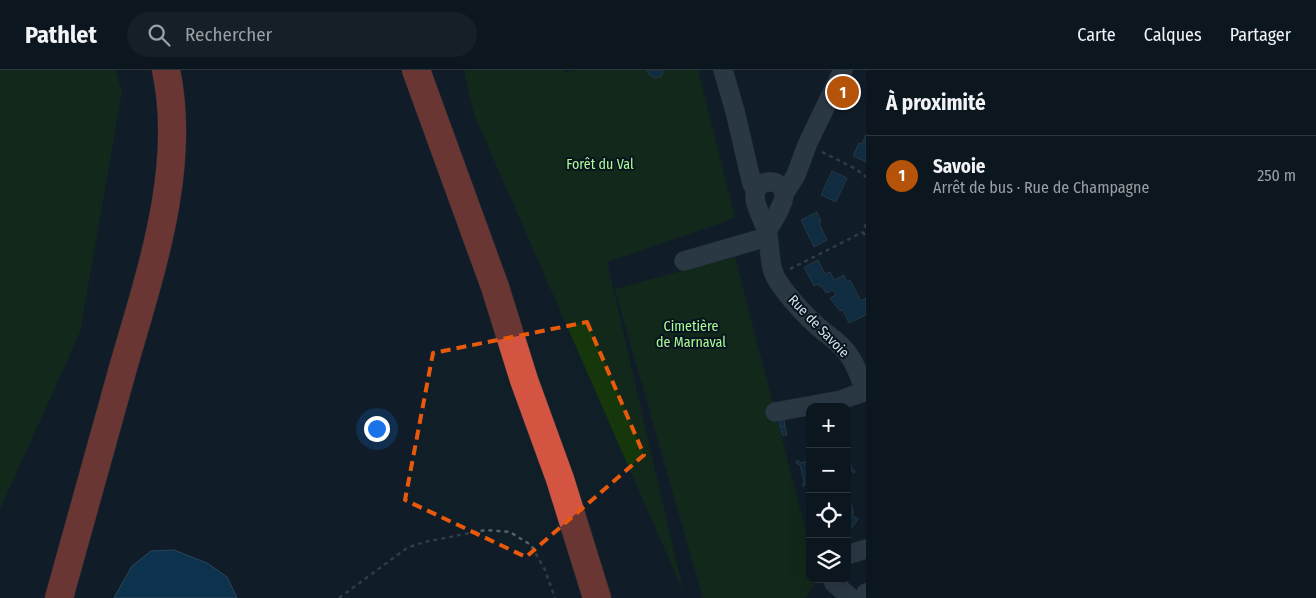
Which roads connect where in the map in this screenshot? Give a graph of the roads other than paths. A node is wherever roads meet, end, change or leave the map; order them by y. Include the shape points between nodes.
1 (154, 70) edge
2 (166, 70) edge
3 (402, 70) edge
4 (416, 70) edge
5 (723, 70) edge
6 (843, 70) edge
7 (769, 193) junction
8 (767, 234) junction
9 (684, 261) dead end
10 (524, 380) junction
11 (866, 392) edge
12 (775, 412) dead end
13 (866, 549) edge
14 (851, 554) edge
15 (834, 583) edge
16 (866, 593) edge
17 (597, 597) edge
18 (48, 598) edge
19 (59, 598) edge
20 (851, 598) edge
21 (865, 598) edge

1 - 18 highway via 159,156 146,244
2 - 19 highway via 169,82 170,180 158,246
3 - 10 highway via 484,293
4 - 10 highway via 495,287
5 - 7 street, Rue de Savoie via 746,162 764,176
6 - 7 street via 807,145
7 - 8 street, Rue de Savoie via 762,222
8 - 9 street
8 - 11 street, Rue de Savoie via 775,276 814,323 844,349
10 - 17 highway via 560,479
11 - 12 street
13 - 14 street
15 - 20 street
16 - 21 street

